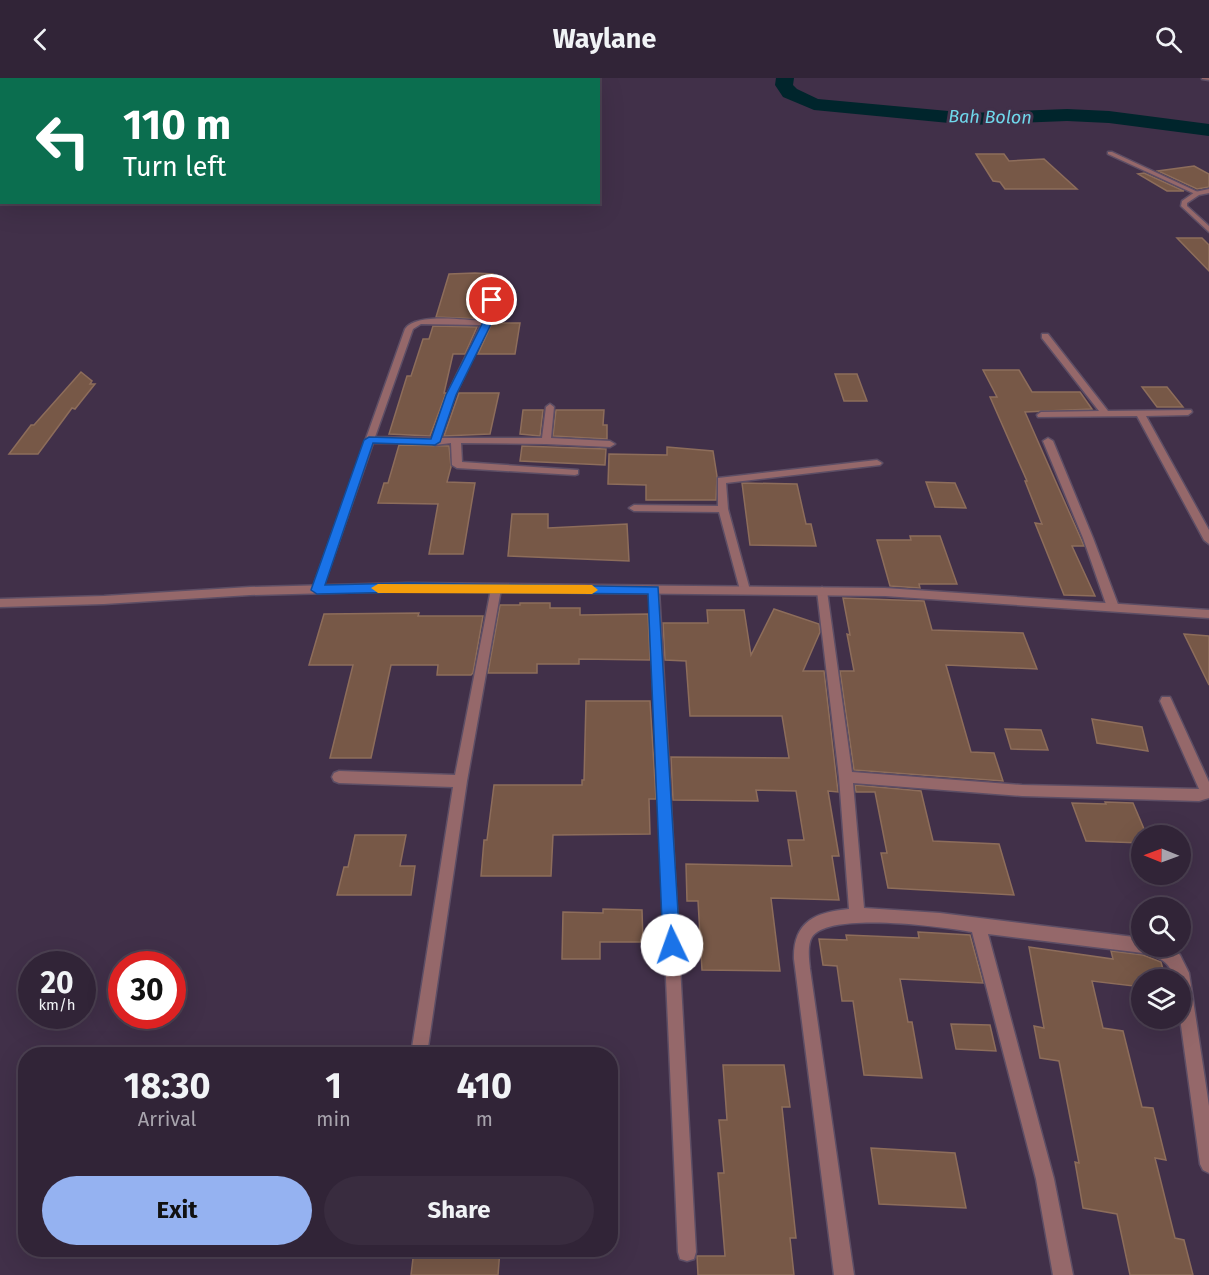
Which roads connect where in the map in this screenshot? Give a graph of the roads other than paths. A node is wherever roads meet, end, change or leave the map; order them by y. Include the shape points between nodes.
1 (1204, 78) edge
2 (1209, 79) edge
3 (1110, 153) dead end
4 (1209, 191) edge
5 (1197, 193) junction
6 (1209, 230) edge
7 (498, 277) dead end
8 (486, 324) junction
9 (1045, 336) dead end
10 (550, 407) dead end
11 (1188, 412) dead end
12 (1105, 413) junction
13 (1141, 414) junction
14 (1041, 415) dead end
15 (369, 440) junction
16 (546, 441) junction
17 (1048, 441) dead end
18 (435, 442) junction
19 (456, 442) junction
20 (610, 444) dead end
21 (877, 463) dead end
22 (575, 472) dead end
23 (634, 508) dead end
24 (723, 509) junction
25 (1209, 540) edge
26 (496, 589) junction
27 (317, 590) junction
28 (654, 590) junction
29 (745, 590) junction
30 (822, 591) junction
31 (0, 603) edge
32 (1113, 607) junction
33 (1209, 614) edge
34 (1166, 700) dead end
35 (339, 777) dead end
36 (846, 777) junction
37 (460, 781) junction
38 (857, 915) junction
39 (978, 925) junction
40 (1131, 944) edge
41 (1172, 957) edge
42 (420, 1047) edge
43 (1209, 1164) edge
44 (687, 1252) dead end
45 (844, 1275) edge
46 (1063, 1275) edge

1 - 2 street
3 - 5 street
4 - 5 street
5 - 6 street via 1184,206
7 - 8 street
8 - 15 street via 412,325
8 - 18 street via 451,395
9 - 12 street
10 - 16 street
11 - 13 street
12 - 13 street
12 - 14 street
13 - 25 street
15 - 18 street
15 - 27 street
16 - 19 street
16 - 20 street
17 - 32 street
18 - 19 street
19 - 22 street via 458,465
21 - 24 street via 725,478 720,482
23 - 24 street
24 - 29 street
26 - 27 street
26 - 28 street
26 - 37 street
27 - 31 street
28 - 29 street
28 - 44 street
29 - 30 street
30 - 32 street
30 - 36 street
32 - 33 street
34 - 36 street via 1206,790 1204,794 942,788
35 - 37 street
36 - 38 street
37 - 42 street
38 - 39 street via 931,918
38 - 45 street via 809,930 801,953
39 - 40 street
39 - 46 street via 1045,1179
41 - 43 street via 1181,973

